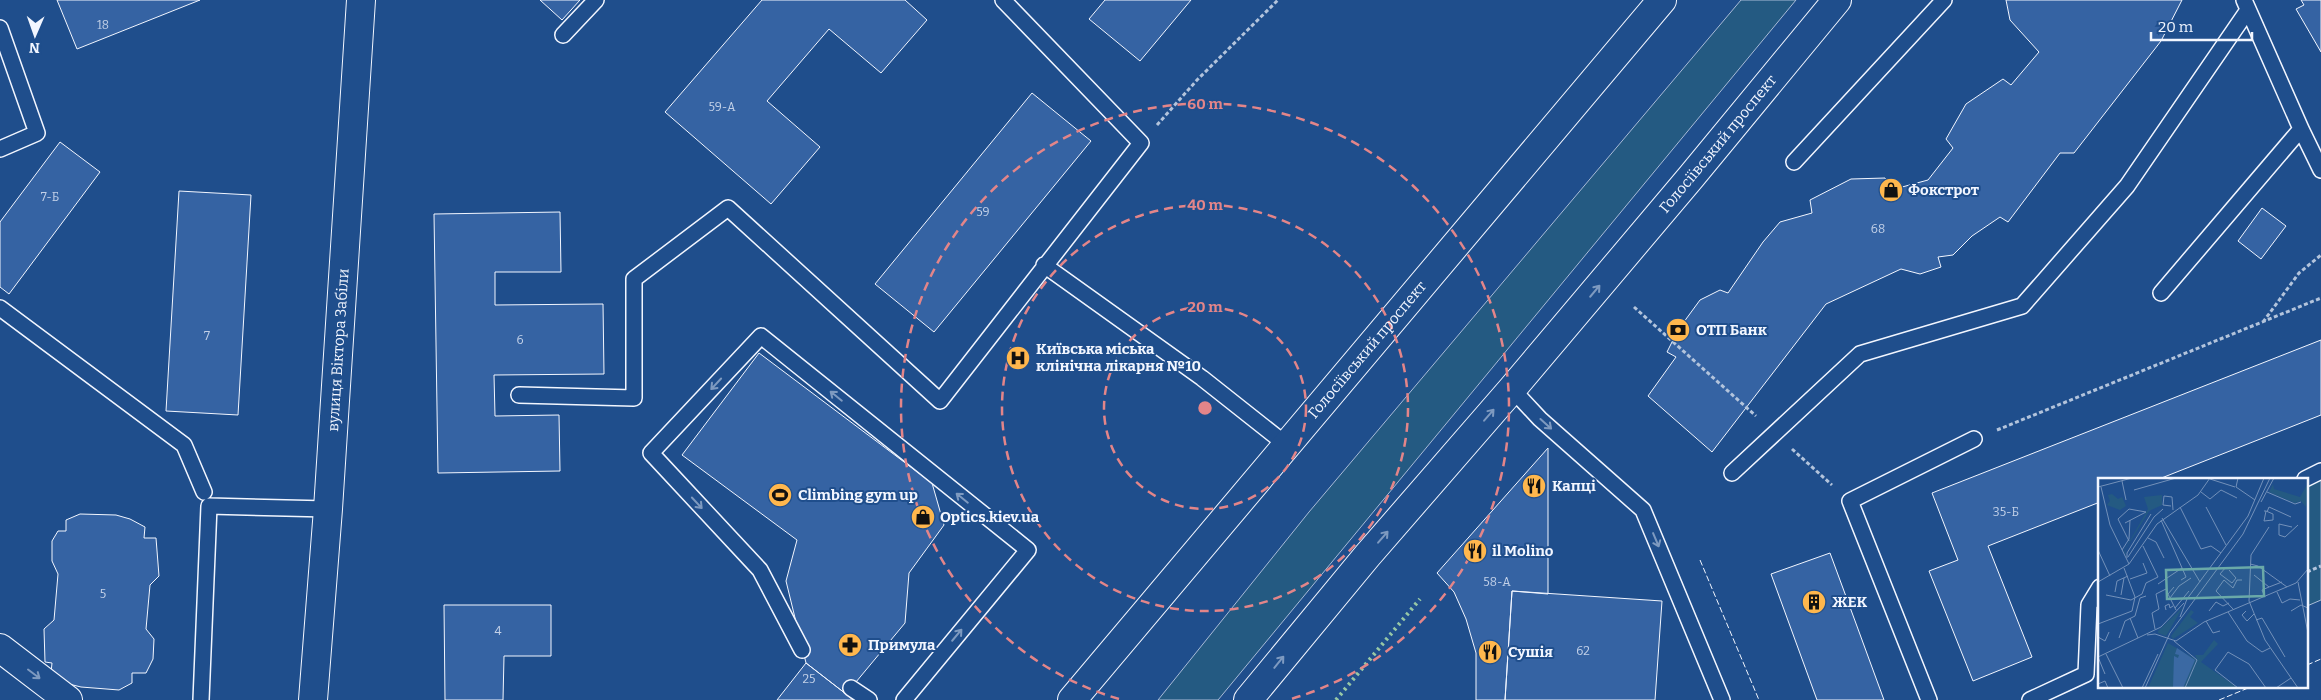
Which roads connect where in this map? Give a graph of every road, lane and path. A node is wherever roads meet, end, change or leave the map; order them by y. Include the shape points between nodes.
1 (361, 0) edge
2 (596, 0) edge
3 (1003, 0) edge
4 (1278, 0) edge
5 (1662, 0) edge
6 (1837, 0) edge
7 (1944, 0) edge
8 (2246, 5) edge
9 (0, 28) edge
10 (563, 34) dead end
11 (2301, 129) junction
12 (1142, 143) junction
13 (0, 148) edge
14 (1794, 162) dead end
15 (2321, 170) edge
16 (2321, 255) edge
17 (1044, 265) junction
18 (2161, 293) dead end
19 (2321, 298) edge
20 (1634, 307) dead end
21 (0, 308) edge
22 (2263, 322) junction
23 (1512, 389) junction
24 (519, 395) dead end
25 (1775, 434) junction
26 (1974, 440) joint
27 (1288, 446) junction
28 (2321, 471) edge
29 (1732, 473) dead end
30 (2307, 478) edge
31 (204, 492) dead end
32 (1850, 501) junction
33 (328, 509) junction
34 (2321, 566) edge
35 (2308, 572) edge
36 (2098, 591) edge
37 (0, 648) edge
38 (802, 650) dead end
39 (851, 688) dead end
40 (68, 700) edge
41 (201, 700) edge
42 (313, 700) edge
43 (869, 700) edge
44 (904, 700) edge
45 (1072, 700) edge
46 (1248, 700) edge
47 (1722, 700) edge
48 (1929, 700) edge
49 (2030, 700) edge

1 - 33 main road, вулиця Віктора Забіли
2 - 10 lane
3 - 12 lane
4 - 12 path via 1197,80
5 - 27 main road, Голосіївський проспект
23 -> 6 main road, Голосіївський проспект
7 - 14 lane
8 - 11 lane
8 - 25 lane via 2127,186 2022,306 1860,354
9 - 13 lane via 36,133
11 - 15 lane
11 - 18 lane
12 - 17 lane
16 - 22 path via 2300,273
17 - 24 lane via 940,400 728,208 634,279 634,398
17 - 27 lane via 1202,378
19 - 22 path
20 - 25 path
21 - 31 lane via 184,445
22 - 26 path
46 -> 23 main road, Голосіївський проспект
23 -> 47 lane via 1540,419 1643,510
25 - 29 lane
25 - 32 path
26 - 32 lane
27 - 45 main road, Голосіївський проспект
28 - 30 lane
32 - 48 lane
33 - 41 lane via 209,506
33 - 42 main road, вулиця Віктора Забіли
34 - 35 path
36 - 49 lane via 2089,605 2086,674
37 -> 40 main road
44 -> 38 lane via 1028,550 761,336 651,453 760,570
39 - 43 lane

